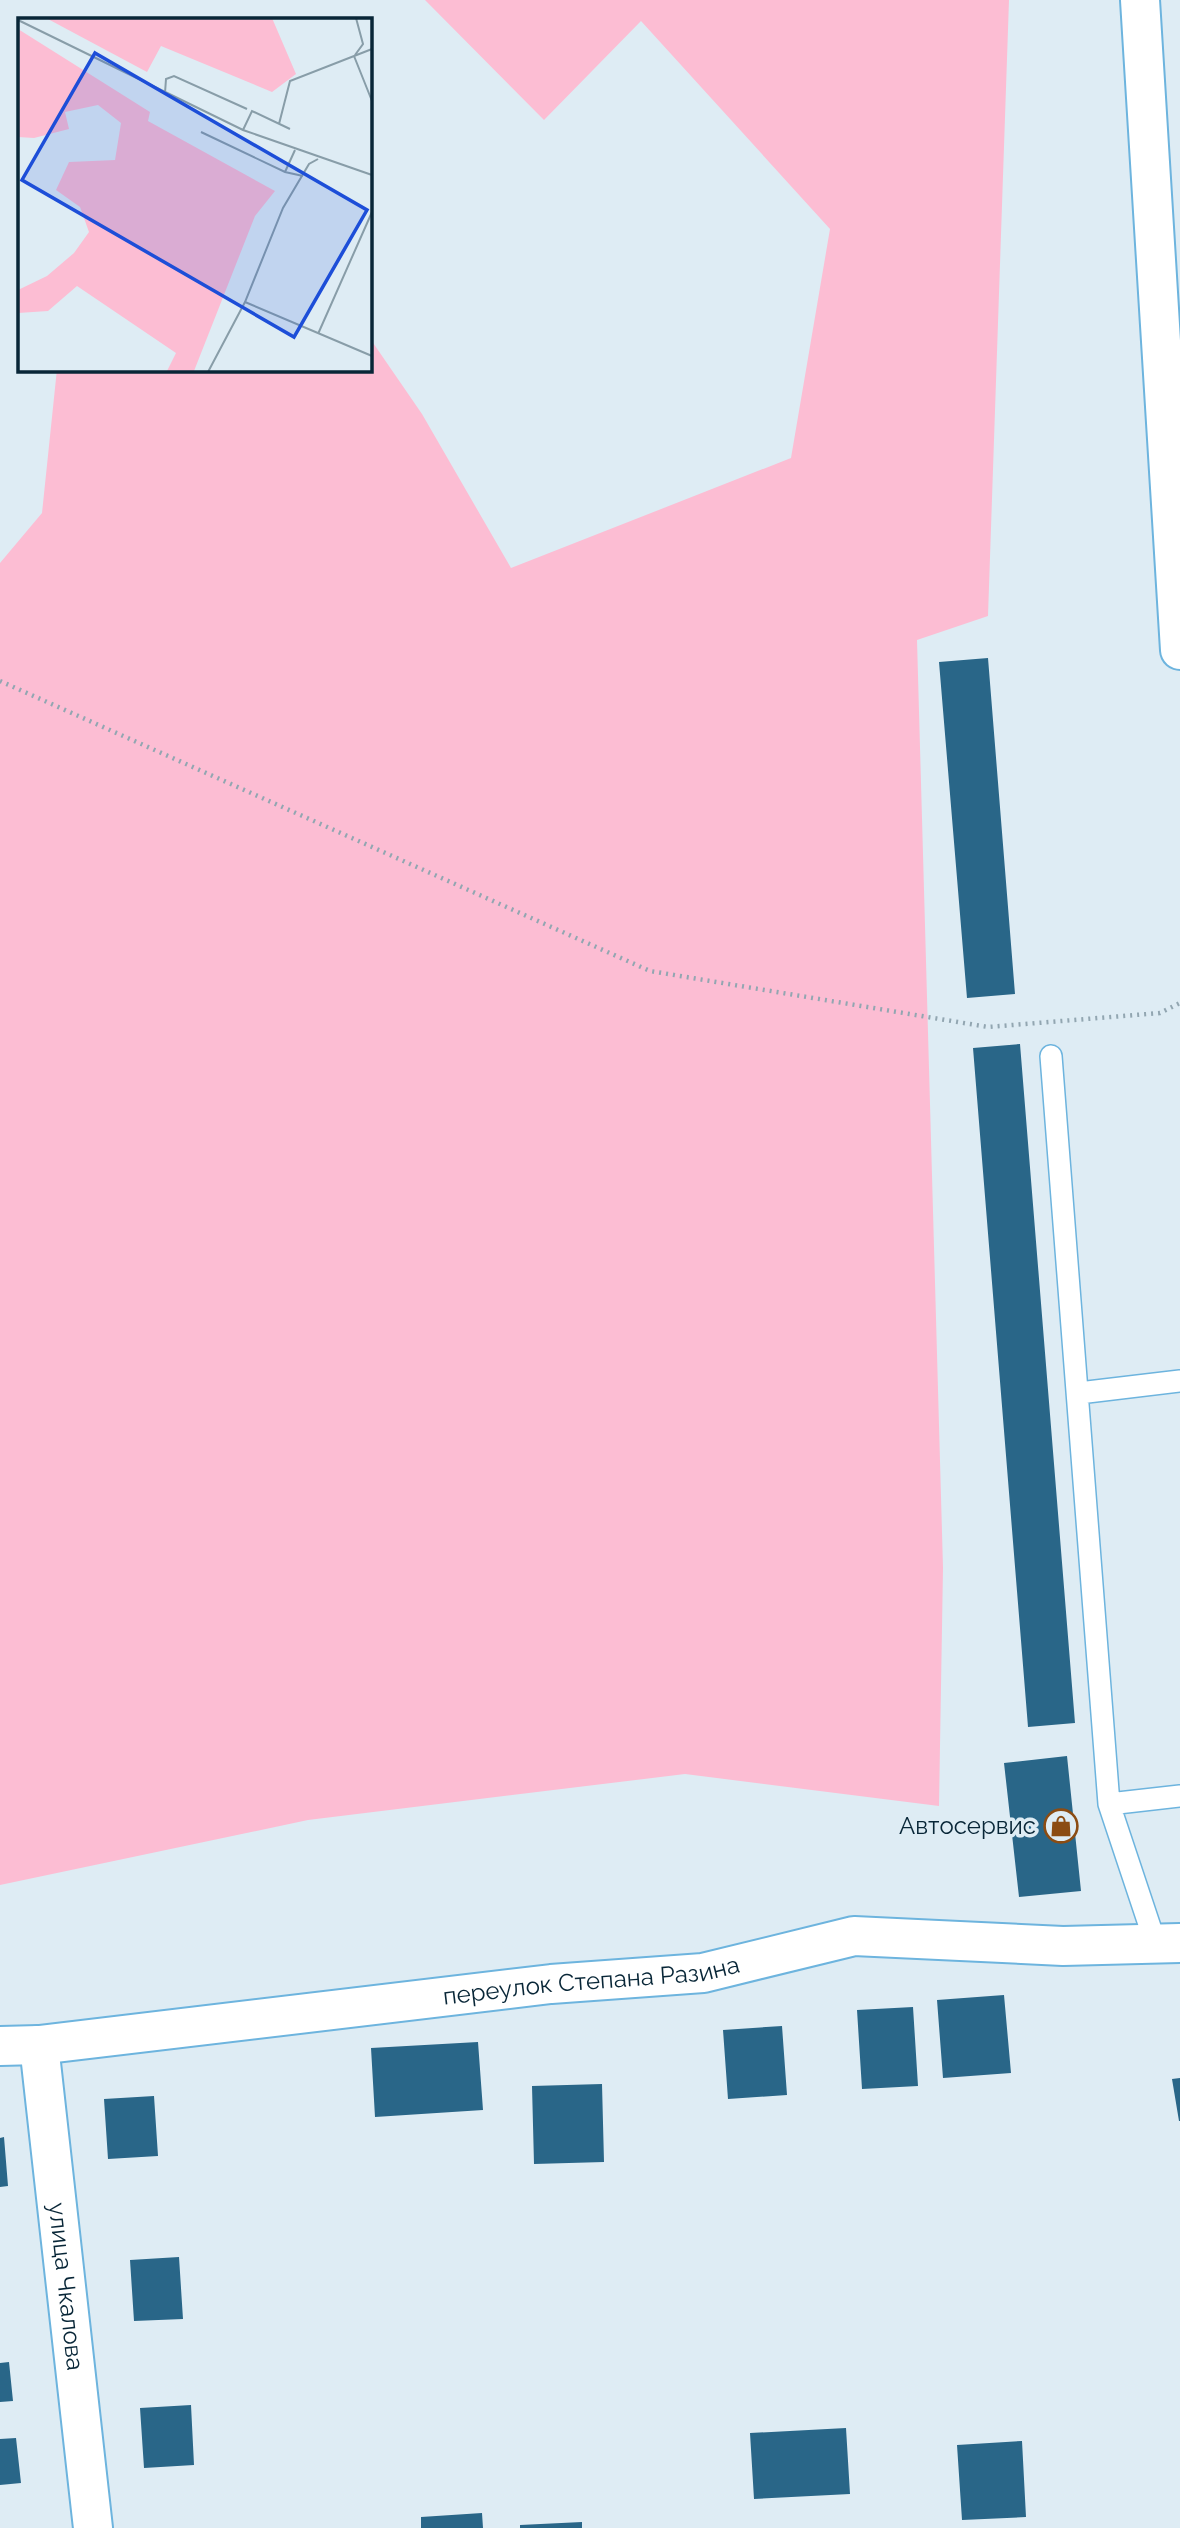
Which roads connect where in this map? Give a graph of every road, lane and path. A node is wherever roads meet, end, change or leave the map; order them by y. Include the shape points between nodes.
1 (1140, 0) edge
2 (1180, 644) edge
3 (1180, 650) edge
4 (0, 681) edge
5 (1180, 1003) edge
6 (1051, 1056) dead end
7 (1180, 1381) edge
8 (1079, 1393) junction
9 (1180, 1796) edge
10 (1109, 1804) junction
11 (1168, 1944) edge
12 (39, 2045) junction
13 (0, 2046) edge
14 (93, 2528) edge

1 - 2 street
2 - 3 street
4 - 5 path via 650,971 988,1027 1160,1013
6 - 8 lane
7 - 8 lane
8 - 10 lane
9 - 10 lane
10 - 11 lane
11 - 12 street, переулок Степана Разина via 1063,1946 854,1936 703,1973 551,1984
12 - 13 street, переулок Степана Разина
12 - 14 street, улица Чкалова

